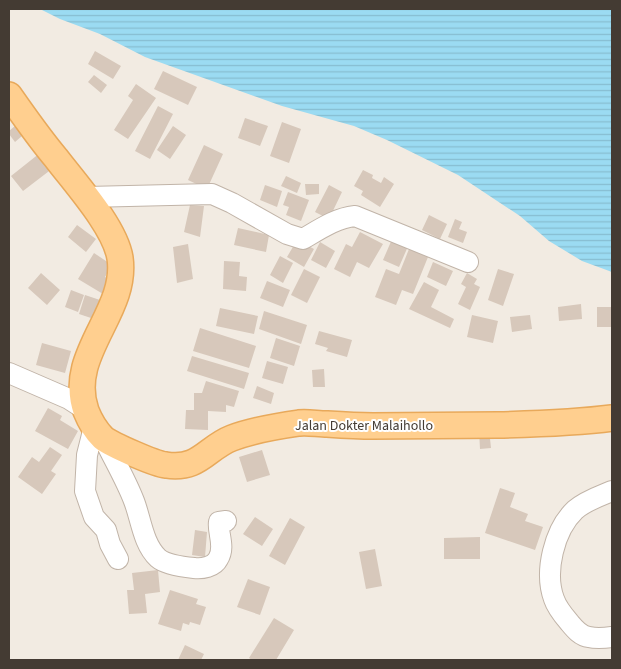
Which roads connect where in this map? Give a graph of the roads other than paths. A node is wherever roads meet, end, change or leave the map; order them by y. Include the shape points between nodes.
1 (9, 95) edge
2 (87, 197) junction
3 (468, 262) dead end
4 (9, 373) edge
5 (612, 418) edge
6 (95, 425) junction
7 (612, 491) edge
8 (226, 521) dead end
9 (118, 559) dead end
10 (612, 637) edge

1 - 2 main road
2 - 3 street via 212,194 287,234 303,238 328,224 355,216
2 - 6 main road via 116,244 121,279 117,296 82,376 82,392
4 - 6 street via 70,400
5 - 6 main road, Jalan Dokter Malaihollo via 455,426 358,426 302,422 231,438 196,462 181,466 151,462
6 - 8 street via 135,502 142,529 158,558 197,569 208,567 220,558 218,525
6 - 9 street via 86,455 85,491 94,518 106,530
7 - 10 street via 576,509 567,520 553,553 551,569 554,600 578,632 588,637

